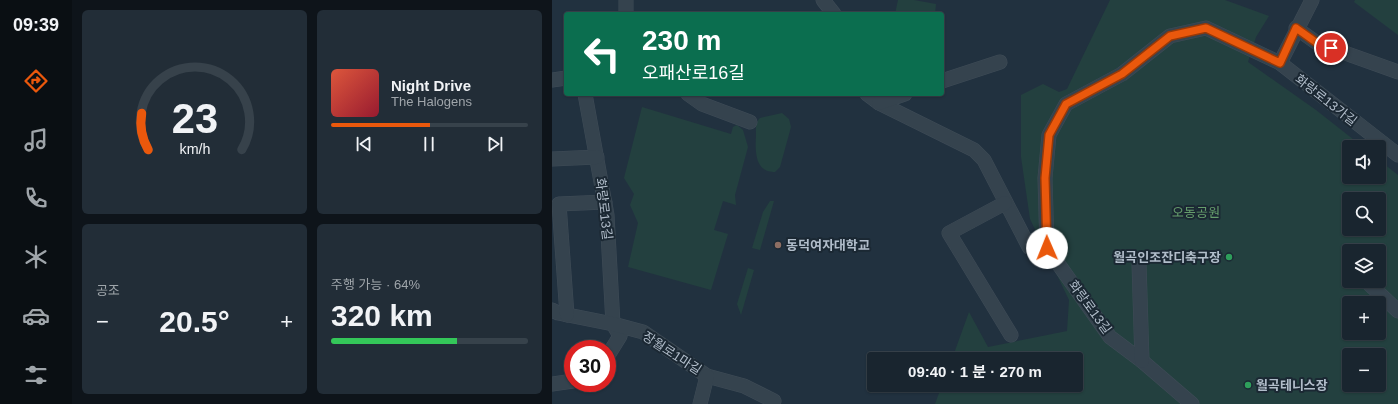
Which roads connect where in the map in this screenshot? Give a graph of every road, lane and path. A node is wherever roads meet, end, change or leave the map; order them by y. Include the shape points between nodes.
1 (626, 0) edge
2 (823, 0) edge
3 (1312, 0) edge
4 (626, 12) edge
5 (832, 12) edge
6 (1296, 28) junction
7 (1000, 62) dead end
8 (1280, 63) junction
9 (1398, 72) edge
10 (564, 78) edge
11 (552, 80) edge
12 (944, 80) edge
13 (586, 96) edge
14 (869, 96) edge
15 (899, 96) edge
16 (703, 99) edge
17 (878, 103) junction
18 (750, 122) dead end
19 (1398, 155) edge
20 (597, 158) junction
21 (552, 159) edge
22 (605, 202) junction
23 (1005, 203) junction
24 (1047, 248) junction
25 (1139, 263) dead end
26 (1373, 288) edge
27 (552, 310) edge
28 (1398, 311) edge
29 (567, 315) junction
30 (613, 324) junction
31 (1011, 335) dead end
32 (616, 342) edge
33 (1142, 362) junction
34 (707, 376) junction
35 (564, 382) edge
36 (552, 384) edge
37 (774, 401) dead end
38 (700, 404) edge
39 (1192, 404) edge

1 - 4 street
2 - 5 street
3 - 6 street
6 - 8 street
6 - 9 street via 1317,43
7 - 12 street
8 - 19 street, 화랑로13가길
8 - 24 street, 화랑로13가길 via 1206,28 1170,36 1122,74 1066,104 1049,135 1045,178
10 - 11 street
13 - 20 street, 화랑로13길
14 - 17 street
15 - 17 street
16 - 18 street
17 - 23 street via 974,150 984,160
20 - 21 street
20 - 22 street, 화랑로13길
22 - 29 street via 559,204
22 - 30 street, 화랑로13길
23 - 24 street via 1029,247
23 - 31 street via 949,233
24 - 33 street, 화랑로13길 via 1110,337
25 - 33 street
26 - 28 street
27 - 29 street, 장월로1마길
29 - 30 street, 장월로1마길
30 - 32 street, 화랑로13길 via 620,336
30 - 34 street, 장월로1마길 via 644,332
33 - 39 street, 화랑로13길
34 - 37 street, 장월로1마길 via 744,386
34 - 38 street, 장월로1마길
35 - 36 street

